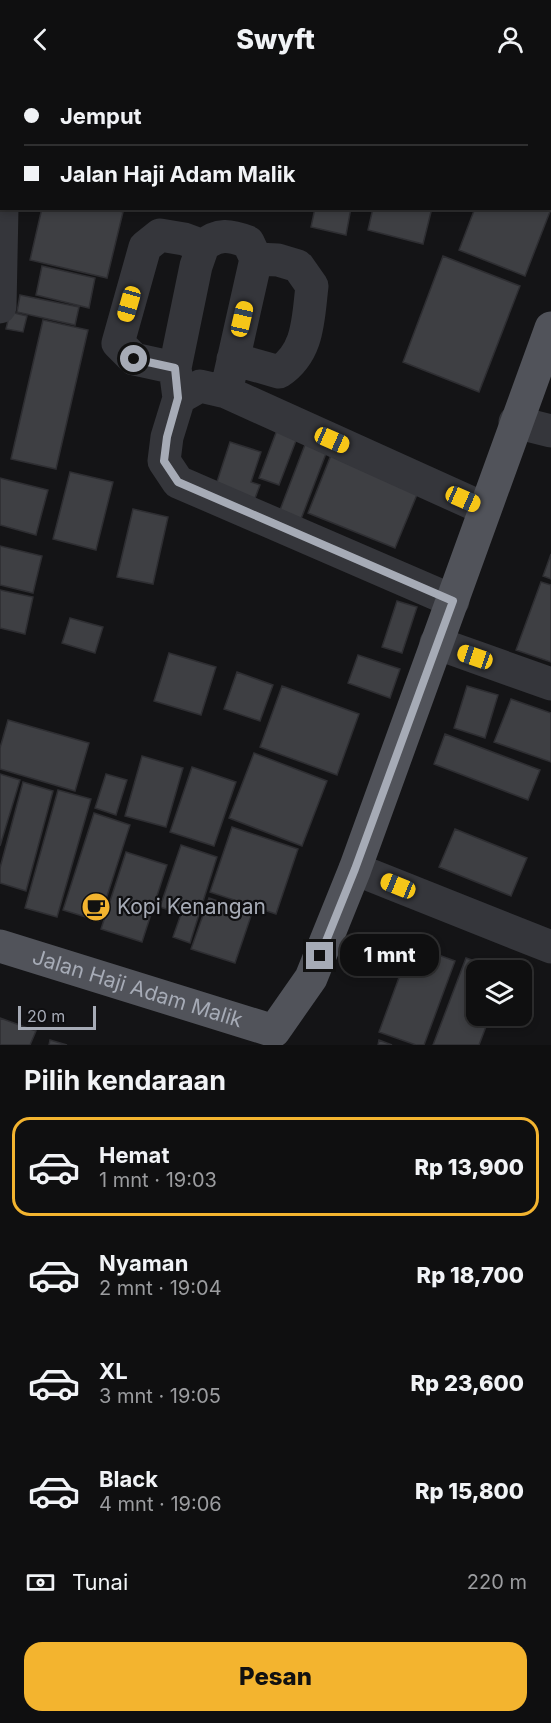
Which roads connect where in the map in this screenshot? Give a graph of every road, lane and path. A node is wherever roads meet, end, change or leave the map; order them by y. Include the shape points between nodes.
1 (2, 210) edge
2 (203, 246) junction
3 (256, 259) junction
4 (0, 308) edge
5 (551, 328) edge
6 (233, 360) junction
7 (177, 383) junction
8 (226, 392) junction
9 (515, 422) junction
10 (551, 431) edge
11 (485, 509) junction
12 (453, 601) junction
13 (436, 643) junction
14 (551, 684) edge
15 (355, 869) junction
16 (0, 946) edge
17 (551, 947) edge
18 (274, 1038) edge

1 - 4 street
2 - 3 street via 213,237 230,235 248,242
2 - 7 street via 196,266
2 - 7 street via 160,235 145,247 118,343 134,359
3 - 6 street
3 - 6 street via 298,266 312,286 305,342 293,363 279,372
5 - 9 main road, Jalan Haji Adam Malik
6 - 8 street
7 - 8 street
7 - 12 street via 164,461 178,482
8 - 11 street
9 - 10 street
9 - 11 main road, Jalan Haji Adam Malik
11 - 12 main road, Jalan Haji Adam Malik
12 - 13 main road, Jalan Haji Adam Malik
13 - 14 street
13 - 15 main road, Jalan Haji Adam Malik
15 - 17 street
15 - 18 main road, Jalan Haji Adam Malik via 311,978
16 - 18 main road, Jalan Haji Adam Malik

